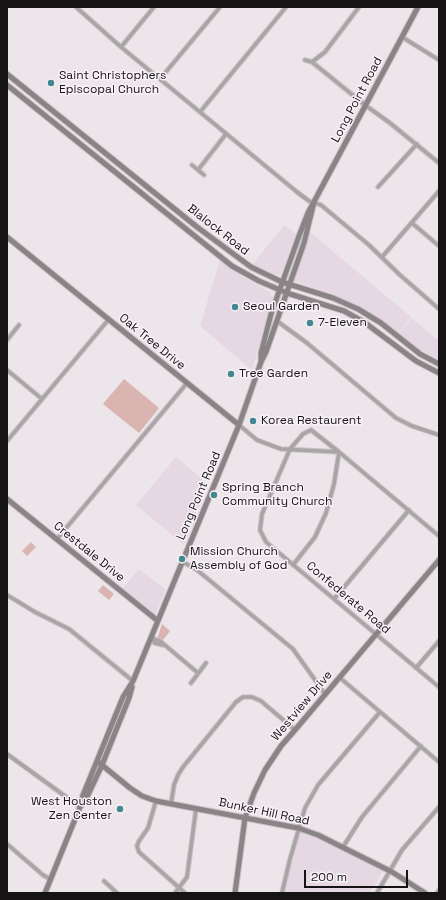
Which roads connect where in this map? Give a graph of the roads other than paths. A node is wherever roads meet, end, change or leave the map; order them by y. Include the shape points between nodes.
1 (76, 7) edge
2 (154, 7) edge
3 (220, 7) edge
4 (286, 7) edge
5 (359, 7) edge
6 (418, 7) edge
7 (402, 37) junction
8 (121, 47) junction
9 (305, 60) dead end
10 (439, 60) edge
11 (312, 62) junction
12 (7, 74) edge
13 (160, 79) junction
14 (7, 85) edge
15 (26, 88) junction
16 (20, 95) junction
17 (365, 105) junction
18 (200, 112) junction
19 (70, 124) junction
20 (64, 131) junction
21 (226, 134) junction
22 (417, 144) junction
23 (118, 162) junction
24 (439, 163) edge
25 (192, 165) dead end
26 (113, 170) junction
27 (198, 170) junction
28 (204, 175) dead end
29 (378, 187) dead end
30 (439, 191) edge
31 (160, 197) junction
32 (314, 202) junction
33 (156, 205) junction
34 (412, 223) junction
35 (197, 227) junction
36 (191, 233) junction
37 (7, 237) edge
38 (437, 241) edge
39 (439, 246) edge
40 (232, 254) junction
41 (382, 257) junction
42 (226, 260) junction
43 (282, 282) junction
44 (290, 285) junction
45 (279, 290) junction
46 (287, 293) junction
47 (346, 303) junction
48 (439, 309) edge
49 (344, 311) junction
50 (109, 319) junction
51 (277, 321) junction
52 (19, 325) dead end
53 (394, 334) junction
54 (7, 340) edge
55 (389, 340) junction
56 (261, 362) junction
57 (439, 364) edge
58 (7, 370) edge
59 (439, 373) edge
60 (187, 383) junction
61 (42, 399) junction
62 (239, 425) junction
63 (439, 435) edge
64 (7, 441) edge
65 (290, 449) junction
66 (338, 452) junction
67 (7, 498) edge
68 (409, 510) junction
69 (439, 536) edge
70 (56, 540) junction
71 (439, 560) edge
72 (183, 562) junction
73 (293, 565) junction
74 (7, 595) edge
75 (334, 600) junction
76 (158, 621) junction
77 (376, 635) junction
78 (150, 639) junction
79 (439, 641) edge
80 (206, 663) dead end
81 (416, 668) junction
82 (198, 673) junction
83 (339, 677) junction
84 (133, 682) junction
85 (191, 683) dead end
86 (439, 687) edge
87 (325, 694) junction
88 (380, 712) junction
89 (295, 730) junction
90 (421, 746) junction
91 (7, 754) edge
92 (96, 761) junction
93 (439, 762) edge
94 (102, 765) junction
95 (156, 801) junction
96 (171, 804) junction
97 (80, 807) junction
98 (439, 807) edge
99 (196, 809) junction
100 (245, 818) junction
101 (298, 828) junction
102 (7, 844) edge
103 (343, 847) junction
104 (390, 871) junction
105 (50, 880) junction
106 (104, 881) dead end
107 (180, 888) junction
108 (439, 890) edge
109 (45, 893) edge
110 (117, 893) edge
111 (175, 893) edge
112 (185, 893) edge
113 (235, 893) edge
114 (282, 893) edge
115 (377, 893) edge
116 (425, 893) edge
117 (437, 893) edge

1 - 8 street
2 - 8 street
3 - 13 street
4 - 18 street
5 - 11 street via 325,52
6 - 7 main road, Long Point Road
7 - 10 street
7 - 17 main road, Long Point Road
8 - 13 street
9 - 11 street
11 - 17 street
12 - 15 main road, Blalock Road
13 - 18 street
14 - 16 main road, Blalock Road
15 - 16 main road
15 - 19 main road, Blalock Road
16 - 20 main road, Blalock Road
17 - 22 street
17 - 32 main road, Long Point Road
18 - 21 street
19 - 20 main road
19 - 23 main road, Blalock Road
20 - 26 main road, Blalock Road
21 - 27 street
21 - 32 street via 297,192
22 - 24 street
22 - 29 street
23 - 26 main road
23 - 31 main road, Blalock Road
25 - 27 street
26 - 33 main road, Blalock Road
27 - 28 street
30 - 34 street
31 - 33 main road
31 - 35 main road, Blalock Road
32 - 41 street via 321,205
32 - 43 main road, Long Point Road
32 - 44 main road, Long Point Road
33 - 36 main road, Blalock Road
34 - 38 street
34 - 41 street
35 - 36 main road
35 - 40 main road, Blalock Road
36 - 42 main road, Blalock Road
37 - 50 main road, Oak Tree Drive
38 - 39 street
40 - 42 main road
40 - 43 main road, Blalock Road via 251,267
41 - 48 street
42 - 45 main road, Blalock Road via 259,281
43 - 44 main road, Blalock Road
43 - 45 main road, Long Point Road
44 - 46 main road, Long Point Road
44 - 47 main road, Blalock Road
45 - 46 main road, Blalock Road
45 - 56 main road, Long Point Road via 261,353
46 - 49 main road, Blalock Road
46 - 51 main road, Long Point Road
47 - 49 main road
47 - 53 main road, Blalock Road via 370,315
49 - 55 main road, Blalock Road
50 - 60 main road, Oak Tree Drive
50 - 61 street
51 - 56 main road, Long Point Road
51 - 63 street via 396,418
52 - 54 street
53 - 55 main road
53 - 57 main road, Blalock Road via 420,354
55 - 59 main road, Blalock Road via 416,361
56 - 62 main road, Long Point Road
58 - 61 street
60 - 62 main road, Oak Tree Drive
60 - 70 street
61 - 64 street
62 - 65 street, Oak Tree Drive via 257,440 281,449
62 - 72 main road, Long Point Road
65 - 66 street, Oak Tree Drive
65 - 66 street via 303,434 311,430
65 - 73 street, Confederate Road via 262,514 260,530 266,542
66 - 68 street
66 - 73 street via 334,484 326,513 315,537
67 - 70 main road, Crestdale Drive
68 - 69 street
68 - 75 street
70 - 76 main road, Crestdale Drive
71 - 77 main road, Westview Drive
72 - 76 main road, Long Point Road
72 - 87 street via 197,570 293,649
73 - 75 street, Confederate Road
74 - 84 street via 69,629
75 - 77 street, Confederate Road
76 - 78 main road, Long Point Road
77 - 81 street, Confederate Road
77 - 83 main road, Westview Drive
78 - 82 street via 160,641
78 - 84 main road, Long Point Road
79 - 81 street
80 - 82 street
81 - 86 street, Confederate Road
82 - 85 street
83 - 87 main road, Westview Drive
83 - 88 street
84 - 92 main road, Long Point Road
84 - 94 main road, Long Point Road
87 - 89 main road, Westview Drive
88 - 90 street
88 - 101 street via 318,785 305,808
89 - 96 street via 261,701 243,697 236,702 183,767 174,785
89 - 100 main road, Westview Drive via 265,770
90 - 93 street
90 - 103 street via 362,817
91 - 97 street
92 - 94 main road, Bunker Hill Road
92 - 97 main road, Long Point Road
94 - 95 main road, Bunker Hill Road via 136,792
94 - 97 main road, Long Point Road via 88,797
95 - 96 main road, Bunker Hill Road
95 - 107 street via 148,828 137,846 139,852
96 - 99 main road, Bunker Hill Road
97 - 105 main road, Long Point Road
98 - 104 street via 402,850
99 - 100 main road, Bunker Hill Road
99 - 107 street via 187,877
100 - 101 main road, Bunker Hill Road
100 - 113 main road, Westview Drive
101 - 103 main road, Bunker Hill Road
101 - 114 street
102 - 105 street
103 - 104 main road, Bunker Hill Road
104 - 115 street
104 - 116 main road, Bunker Hill Road
105 - 109 main road, Long Point Road
106 - 110 street
107 - 111 street
107 - 112 street
108 - 117 street

